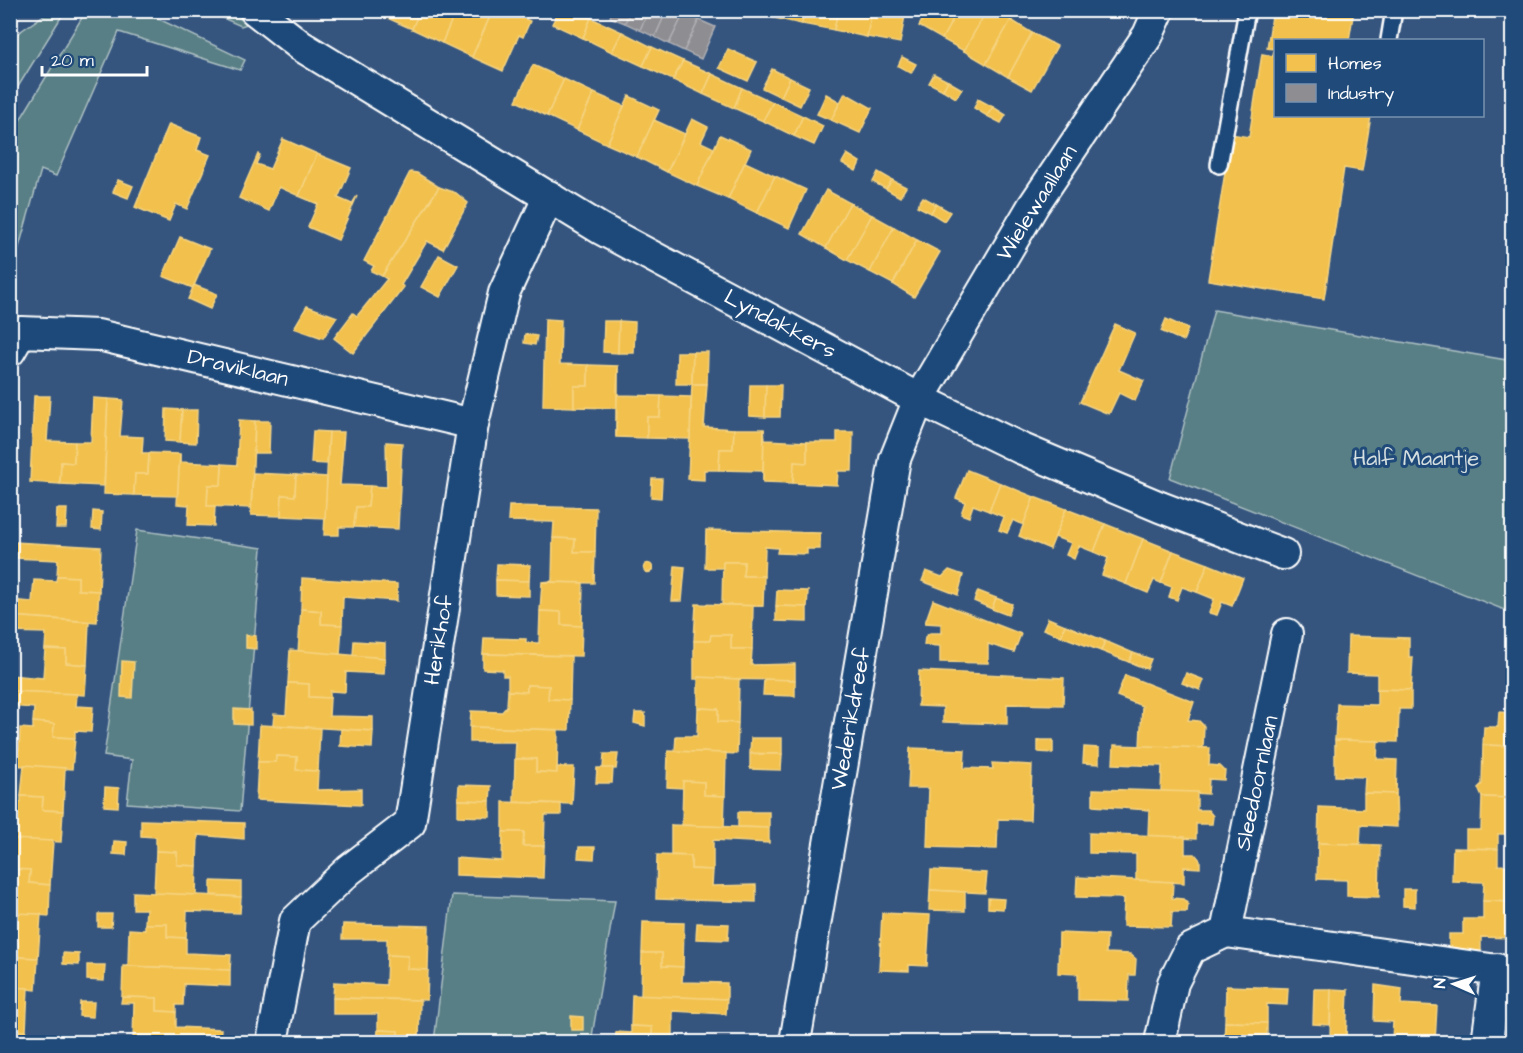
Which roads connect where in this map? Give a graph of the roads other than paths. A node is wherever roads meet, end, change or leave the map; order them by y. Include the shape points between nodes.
1 (255, 10) edge
2 (1159, 10) edge
3 (1247, 10) edge
4 (1394, 10) edge
5 (1389, 39) edge
6 (1219, 165) dead end
7 (549, 196) junction
8 (10, 351) edge
9 (919, 399) junction
10 (473, 424) junction
11 (1283, 554) dead end
12 (1287, 634) dead end
13 (1226, 932) junction
14 (1505, 970) edge
15 (272, 1042) edge
16 (795, 1042) edge
17 (1160, 1042) edge
18 (1487, 1042) edge

1 - 7 street, Lyndakkers via 302,46
2 - 9 street, Wielewaallaan via 1148,35 1033,206
3 - 6 lane
4 - 5 lane
7 - 9 street, Lyndakkers via 601,229
7 - 10 street, Herikhof via 504,293
8 - 10 street, Draviklaan via 21,332 98,335
9 - 11 street, Lyndakkers via 1160,507
9 - 16 street, Wederikdreef via 895,459
10 - 15 street, Herikhof via 410,823 349,870 295,921
12 - 13 street, Sleedoornlaan
13 - 14 street
13 - 17 street via 1190,949 1173,983
14 - 18 street

